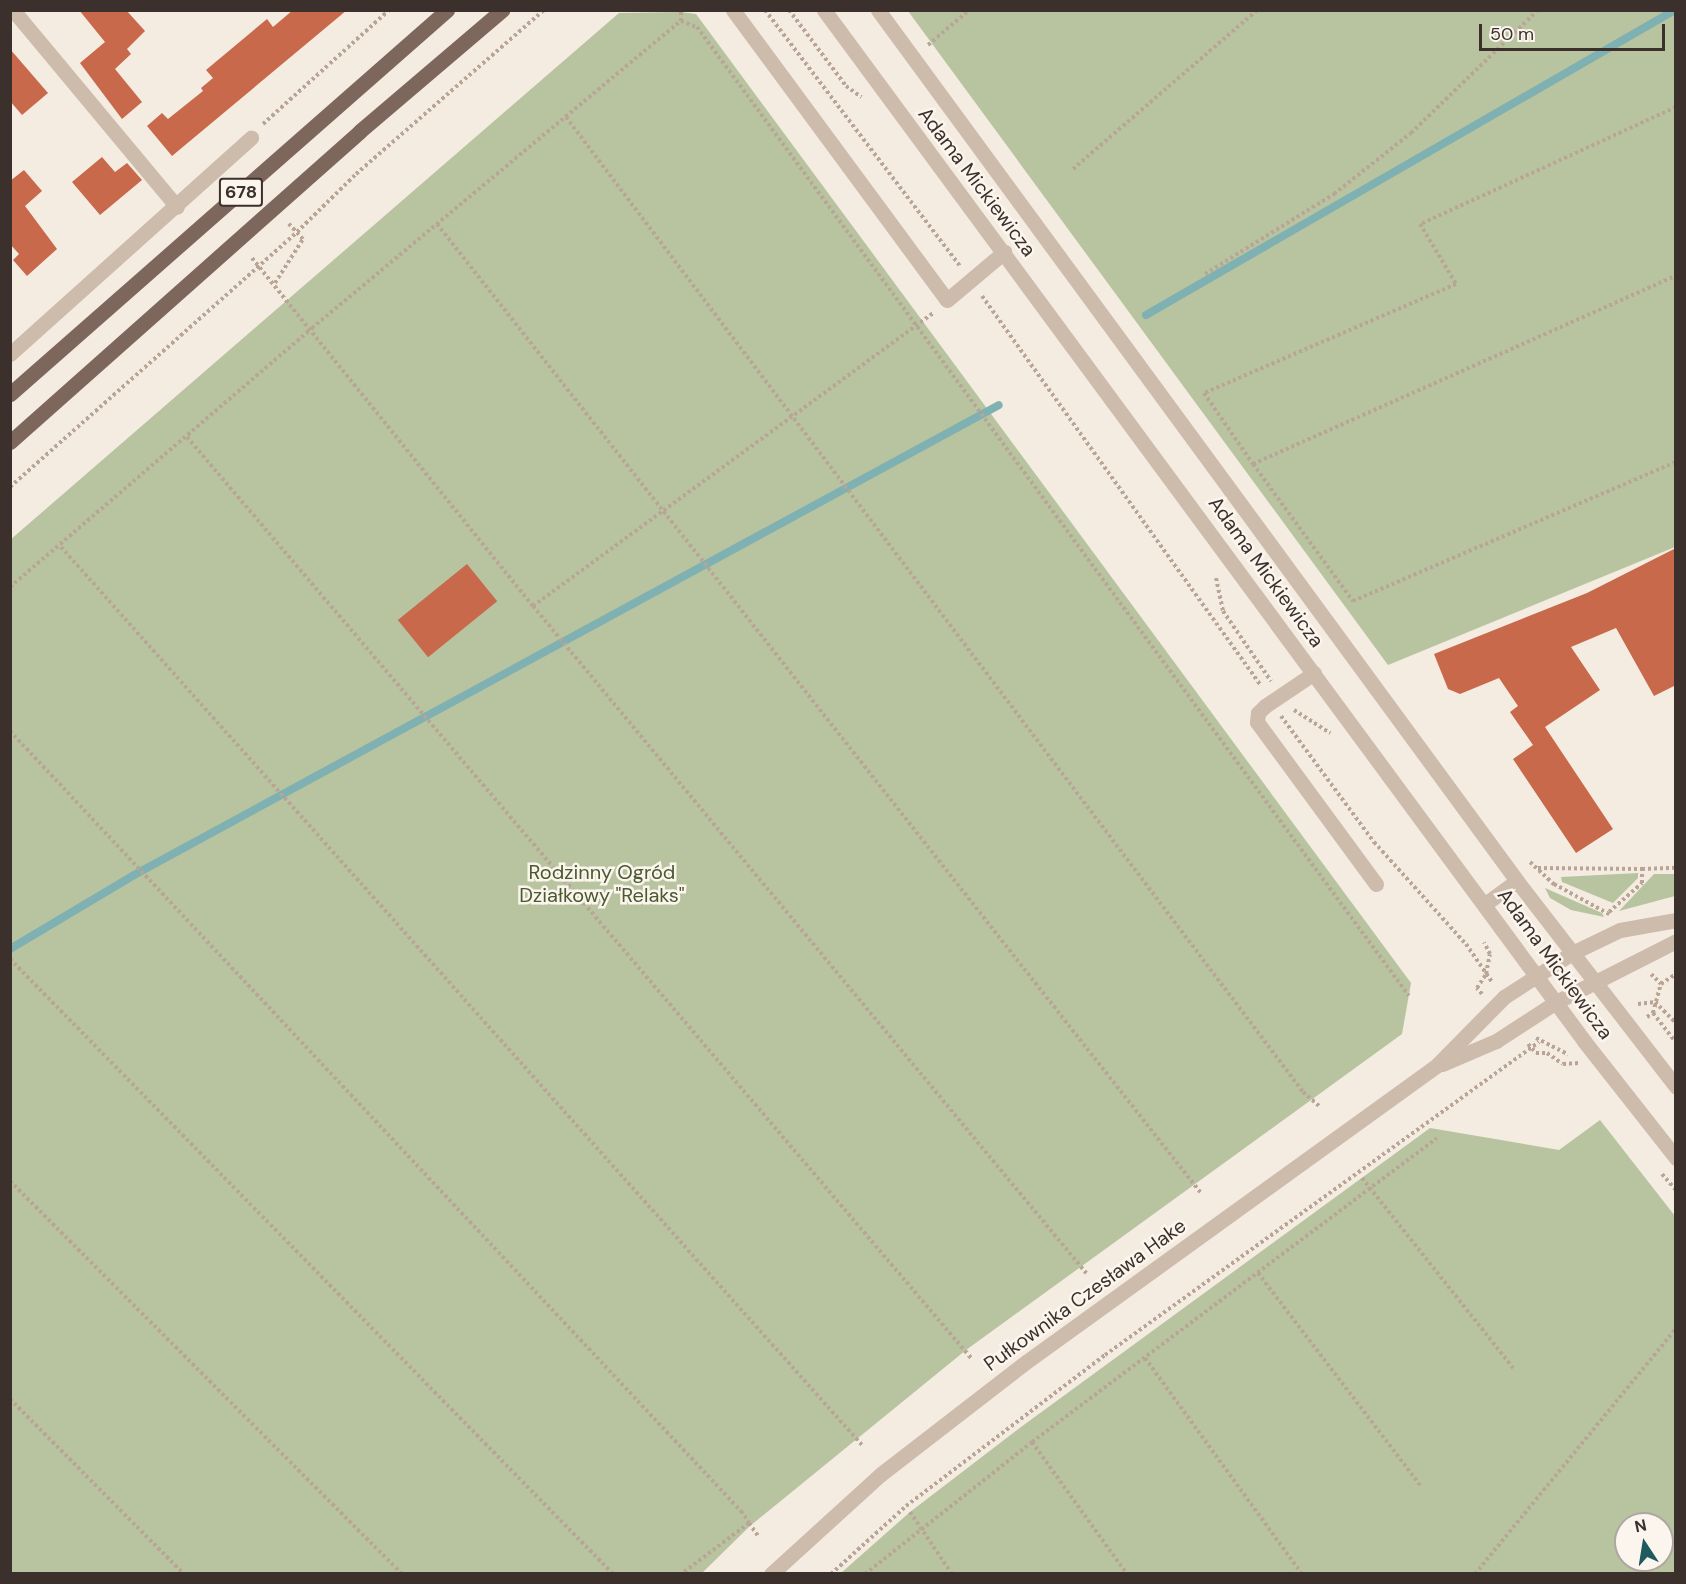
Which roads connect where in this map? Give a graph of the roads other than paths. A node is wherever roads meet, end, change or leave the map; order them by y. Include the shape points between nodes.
1 (13, 10) edge
2 (447, 10) edge
3 (502, 10) edge
4 (733, 10) edge
5 (824, 10) edge
6 (878, 10) edge
7 (251, 138) road end
8 (177, 207) junction
9 (1004, 252) junction
10 (10, 354) edge
11 (10, 394) edge
12 (10, 442) edge
13 (1314, 673) junction
14 (1517, 881) junction
15 (1376, 884) dead end
16 (1485, 904) junction
17 (1676, 920) edge
18 (1676, 941) edge
19 (1572, 952) junction
20 (1537, 975) junction
21 (1595, 982) junction
22 (1556, 1002) junction
23 (1436, 1066) junction
24 (1676, 1087) edge
25 (1676, 1158) edge
26 (771, 1574) edge

1 - 8 street
2 - 11 main road, 678
3 - 12 main road, 678 via 342,146
4 - 9 street via 947,300
5 - 9 street, Adama Mickiewicza
6 - 14 street, Adama Mickiewicza
7 - 8 street
8 - 10 street
9 - 13 street, Adama Mickiewicza
13 - 15 street via 1258,713 1257,722
13 - 16 street, Adama Mickiewicza
14 - 16 street
14 - 19 street, Adama Mickiewicza
16 - 20 street, Adama Mickiewicza
17 - 19 street, Pułkownika Czesława Hake via 1620,930
18 - 21 street, Pułkownika Czesława Hake
19 - 20 street, Pułkownika Czesława Hake
19 - 21 street, Adama Mickiewicza
20 - 22 street, Adama Mickiewicza
20 - 23 street, Pułkownika Czesława Hake via 1504,997
21 - 22 street, Pułkownika Czesława Hake
21 - 24 street, Adama Mickiewicza
22 - 23 street, Pułkownika Czesława Hake via 1496,1041
22 - 25 street, Adama Mickiewicza
23 - 26 street, Pułkownika Czesława Hake via 1026,1362 882,1474

